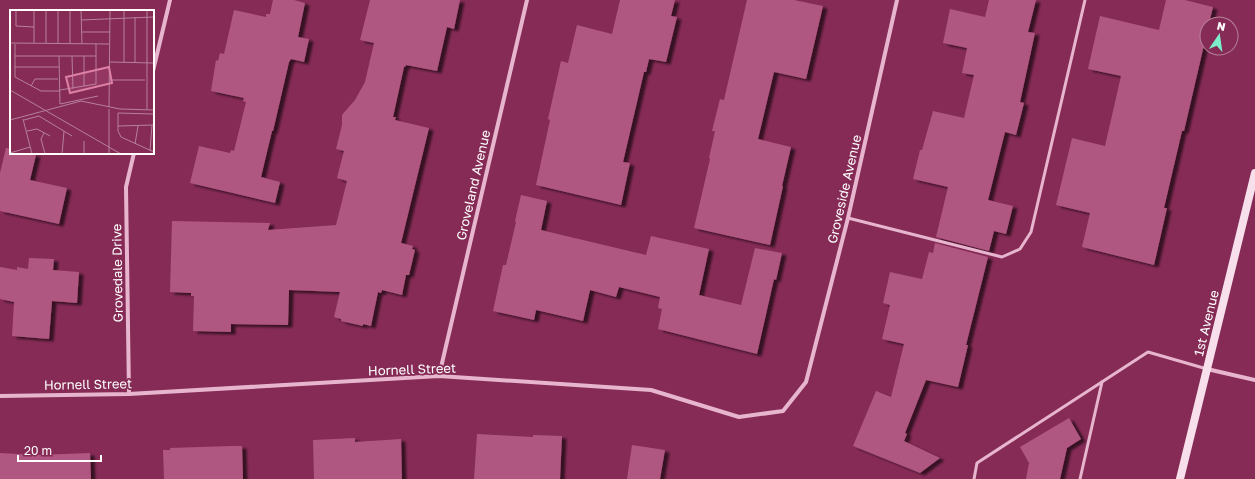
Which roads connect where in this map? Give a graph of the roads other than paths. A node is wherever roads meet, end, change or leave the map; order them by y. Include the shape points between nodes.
1 (170, 0) edge
2 (527, 0) edge
3 (897, 0) edge
4 (1085, 0) edge
5 (154, 67) edge
6 (134, 154) edge
7 (1255, 173) edge
8 (848, 218) junction
9 (1207, 368) junction
10 (439, 376) junction
11 (1255, 380) edge
12 (806, 382) joint
13 (1102, 382) junction
14 (129, 394) junction
15 (0, 396) edge
16 (974, 479) edge
17 (1080, 479) edge
18 (1180, 479) edge

1 - 5 street
2 - 10 street, Groveland Avenue
3 - 8 street, Groveside Avenue
4 - 8 lane via 1031,232 1020,249 1002,257
6 - 14 street, Grovedale Drive via 126,187
7 - 9 main road, 1st Avenue
8 - 12 street, Groveside Avenue
9 - 11 street
9 - 13 lane via 1148,352
9 - 18 main road, 1st Avenue
10 - 12 street, Hornell Street via 651,390 739,417 783,410
10 - 14 street, Hornell Street
13 - 16 lane via 977,463
13 - 17 lane
14 - 15 street, Hornell Street

